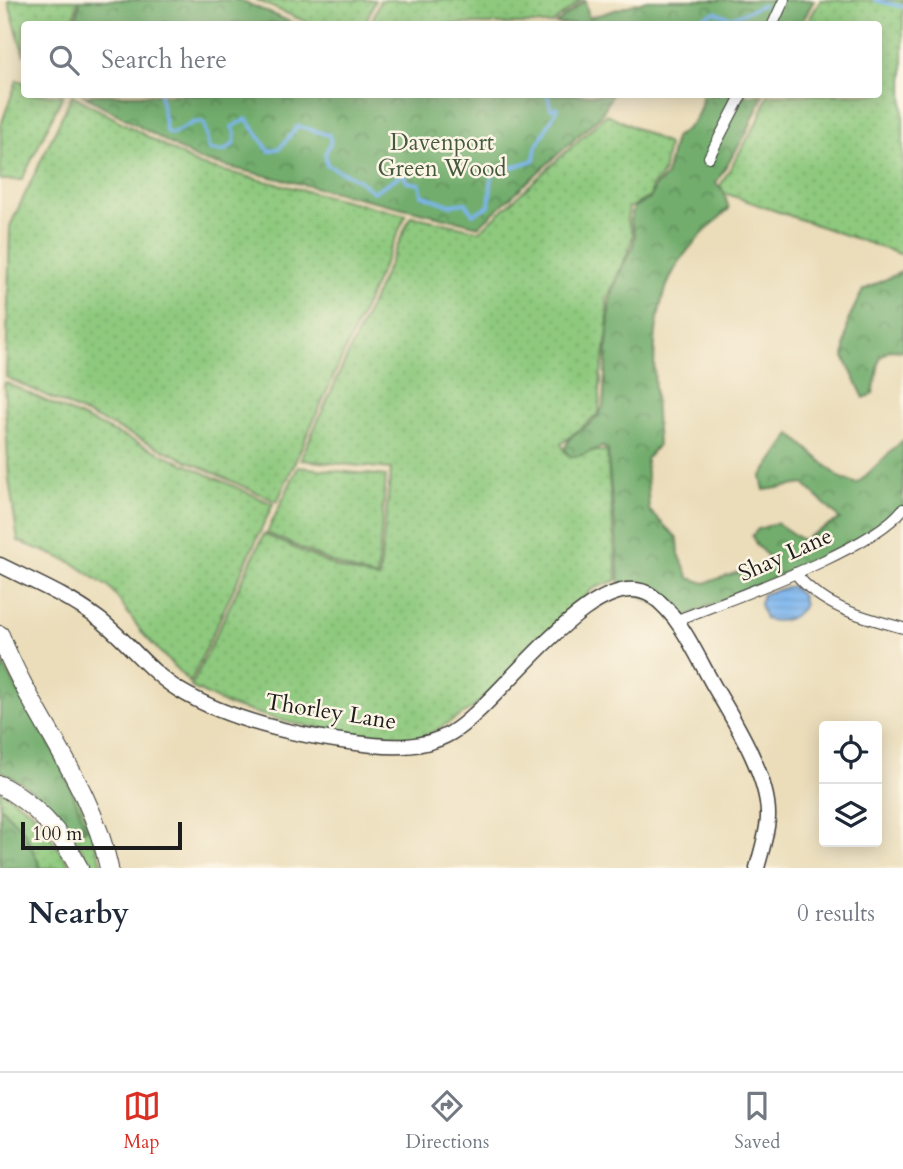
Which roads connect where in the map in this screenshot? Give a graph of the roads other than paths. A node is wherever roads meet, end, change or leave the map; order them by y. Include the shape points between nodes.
1 (784, 0) edge
2 (774, 21) edge
3 (740, 98) edge
4 (709, 157) dead end
5 (903, 509) edge
6 (0, 565) edge
7 (795, 573) junction
8 (675, 621) junction
9 (903, 628) edge
10 (0, 635) edge
11 (0, 785) edge
12 (79, 868) edge
13 (109, 868) edge
14 (757, 868) edge

1 - 2 street
3 - 4 street
5 - 7 street, Shay Lane via 857,542
6 - 8 street, Thorley Lane via 69,598 178,689 216,709 263,725 376,746 419,744 453,732 578,613 611,592 640,589 654,597
7 - 8 street, Shay Lane
7 - 9 street via 836,607
8 - 14 street, Thorley Lane via 725,705 765,786 768,817
10 - 13 highway via 19,680 89,808
11 - 12 highway via 42,816

